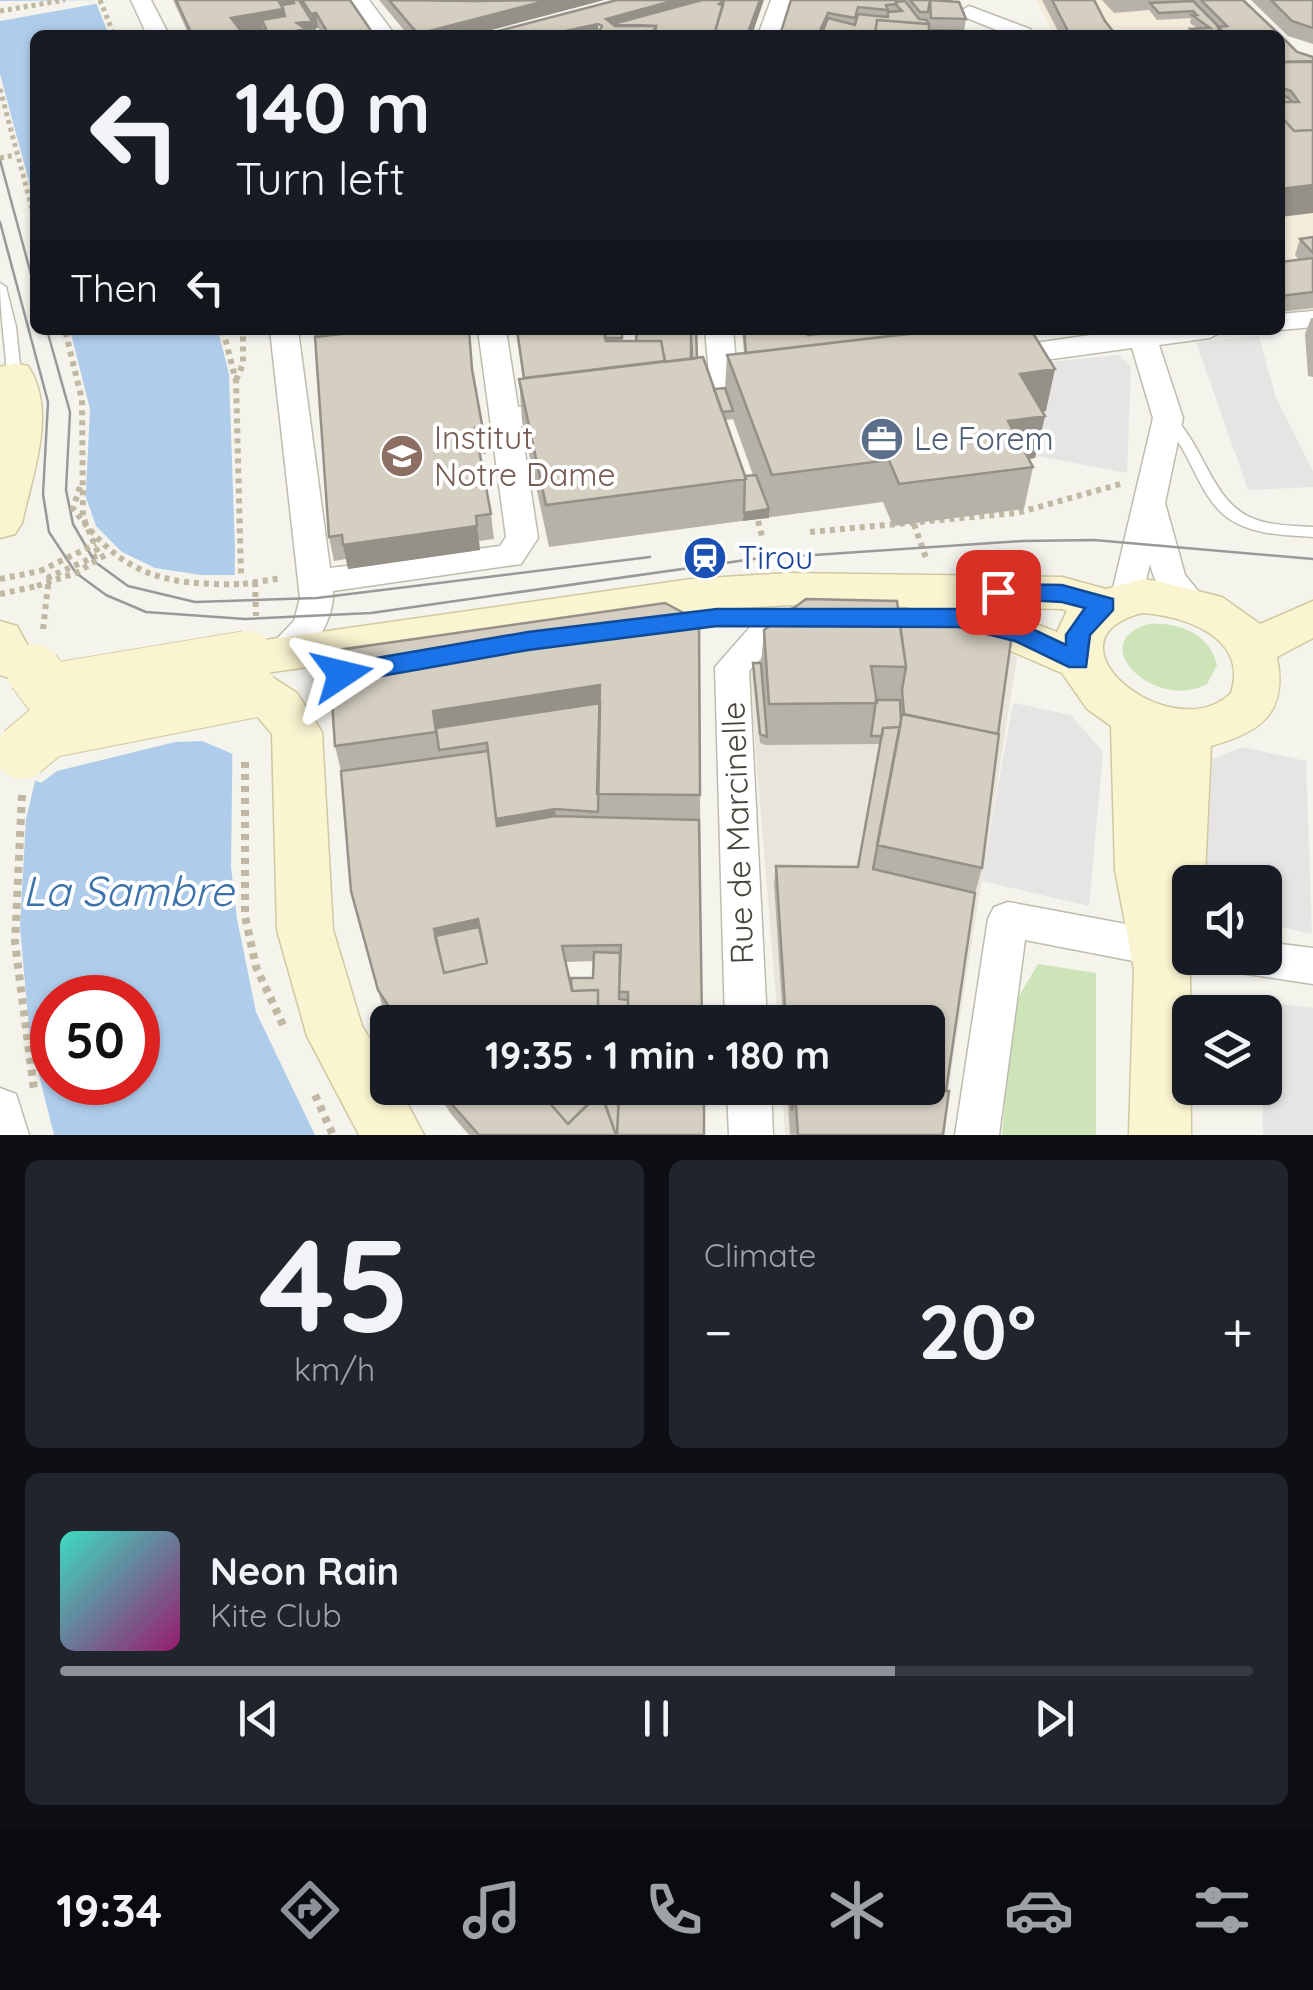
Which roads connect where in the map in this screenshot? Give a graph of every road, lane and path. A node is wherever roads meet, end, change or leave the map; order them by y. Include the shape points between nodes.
1 (65, 0) edge
2 (100, 0) edge
3 (141, 0) edge
4 (359, 0) edge
5 (781, 0) edge
6 (1008, 0) edge
7 (966, 6) edge
8 (0, 11) edge
9 (112, 30) edge
10 (156, 30) edge
11 (380, 30) edge
12 (771, 30) edge
13 (974, 30) edge
14 (1015, 30) edge
15 (1021, 30) edge
16 (0, 90) edge
17 (16, 155) dead end
18 (5, 158) edge
19 (30, 201) edge
20 (0, 286) edge
21 (1313, 318) edge
22 (1285, 321) edge
23 (65, 335) edge
24 (225, 335) edge
25 (243, 335) edge
26 (285, 335) edge
27 (493, 335) edge
28 (719, 335) edge
29 (1123, 335) edge
30 (1140, 335) edge
31 (1090, 337) edge
32 (971, 361) edge
33 (5, 364) edge
34 (236, 381) junction
35 (762, 391) edge
36 (591, 410) edge
37 (506, 418) junction
38 (1168, 418) junction
39 (80, 486) dead end
40 (1152, 494) junction
41 (758, 521) edge
42 (0, 523) edge
43 (810, 532) dead end
44 (1313, 532) edge
45 (762, 536) dead end
46 (96, 544) junction
47 (107, 554) junction
48 (0, 579) edge
49 (313, 582) junction
50 (0, 594) edge
51 (1117, 601) junction
52 (1191, 603) junction
53 (798, 618) junction
54 (1313, 618) edge
55 (1251, 649) junction
56 (1078, 660) junction
57 (258, 670) junction
58 (23, 699) edge
59 (1136, 718) junction
60 (1187, 730) junction
61 (245, 762) dead end
62 (1179, 865) edge
63 (1172, 945) edge
64 (1172, 952) edge
65 (1282, 963) edge
66 (1313, 966) edge
67 (256, 967) dead end
68 (1173, 975) edge
69 (745, 1005) edge
70 (18, 1103) edge
71 (750, 1105) edge
72 (7, 1135) edge
73 (394, 1135) edge
74 (751, 1135) edge
75 (977, 1135) edge
76 (1160, 1135) edge

1 - 8 path
2 - 9 path
3 - 10 street
4 - 11 street
5 - 12 street
6 - 15 street
7 - 13 street
7 - 14 street
16 - 19 path
17 - 18 path
20 - 33 lane via 10,327
21 - 22 street
23 - 58 path via 82,398 76,487 87,537 99,555 50,577
24 - 34 path
25 - 34 path
26 - 49 street
27 - 37 street
28 - 35 street via 715,397
29 - 31 street
30 - 38 street
31 - 32 street
33 - 42 main road via 23,426
34 - 47 path, bridge via 242,579 195,586 138,571
36 - 37 street
37 - 49 street via 522,538 510,556
38 - 40 street
38 - 44 lane via 1215,501 1234,517
39 - 46 path, bridge via 73,508
40 - 43 path via 1123,483 1017,514
40 - 51 street
40 - 52 street via 1170,579
41 - 45 path
46 - 47 path, bridge
46 - 48 path, bridge via 66,562
47 - 50 path, bridge via 76,573
49 - 57 street via 315,615 303,635
51 - 52 main road via 1164,597
51 - 56 main road via 1088,618 1078,635
51 - 57 main road via 1062,594 710,593
52 - 55 main road via 1232,626
53 - 56 main road via 959,618 1022,634
53 - 57 main road via 717,617
53 - 69 street, Rue de Marcinelle via 763,636 732,667
54 - 55 main road
55 - 60 main road via 1258,691 1251,705 1222,725
56 - 59 main road via 1103,698
57 - 58 main road, bridge
57 - 73 main road via 297,732 304,930 336,1036
58 - 70 path via 12,906
59 - 60 main road
59 - 63 main road via 1142,870
60 - 62 main road
61 - 67 path via 242,869
64 - 75 street via 1008,919
65 - 66 street
68 - 76 main road
70 - 72 street
71 - 74 street

